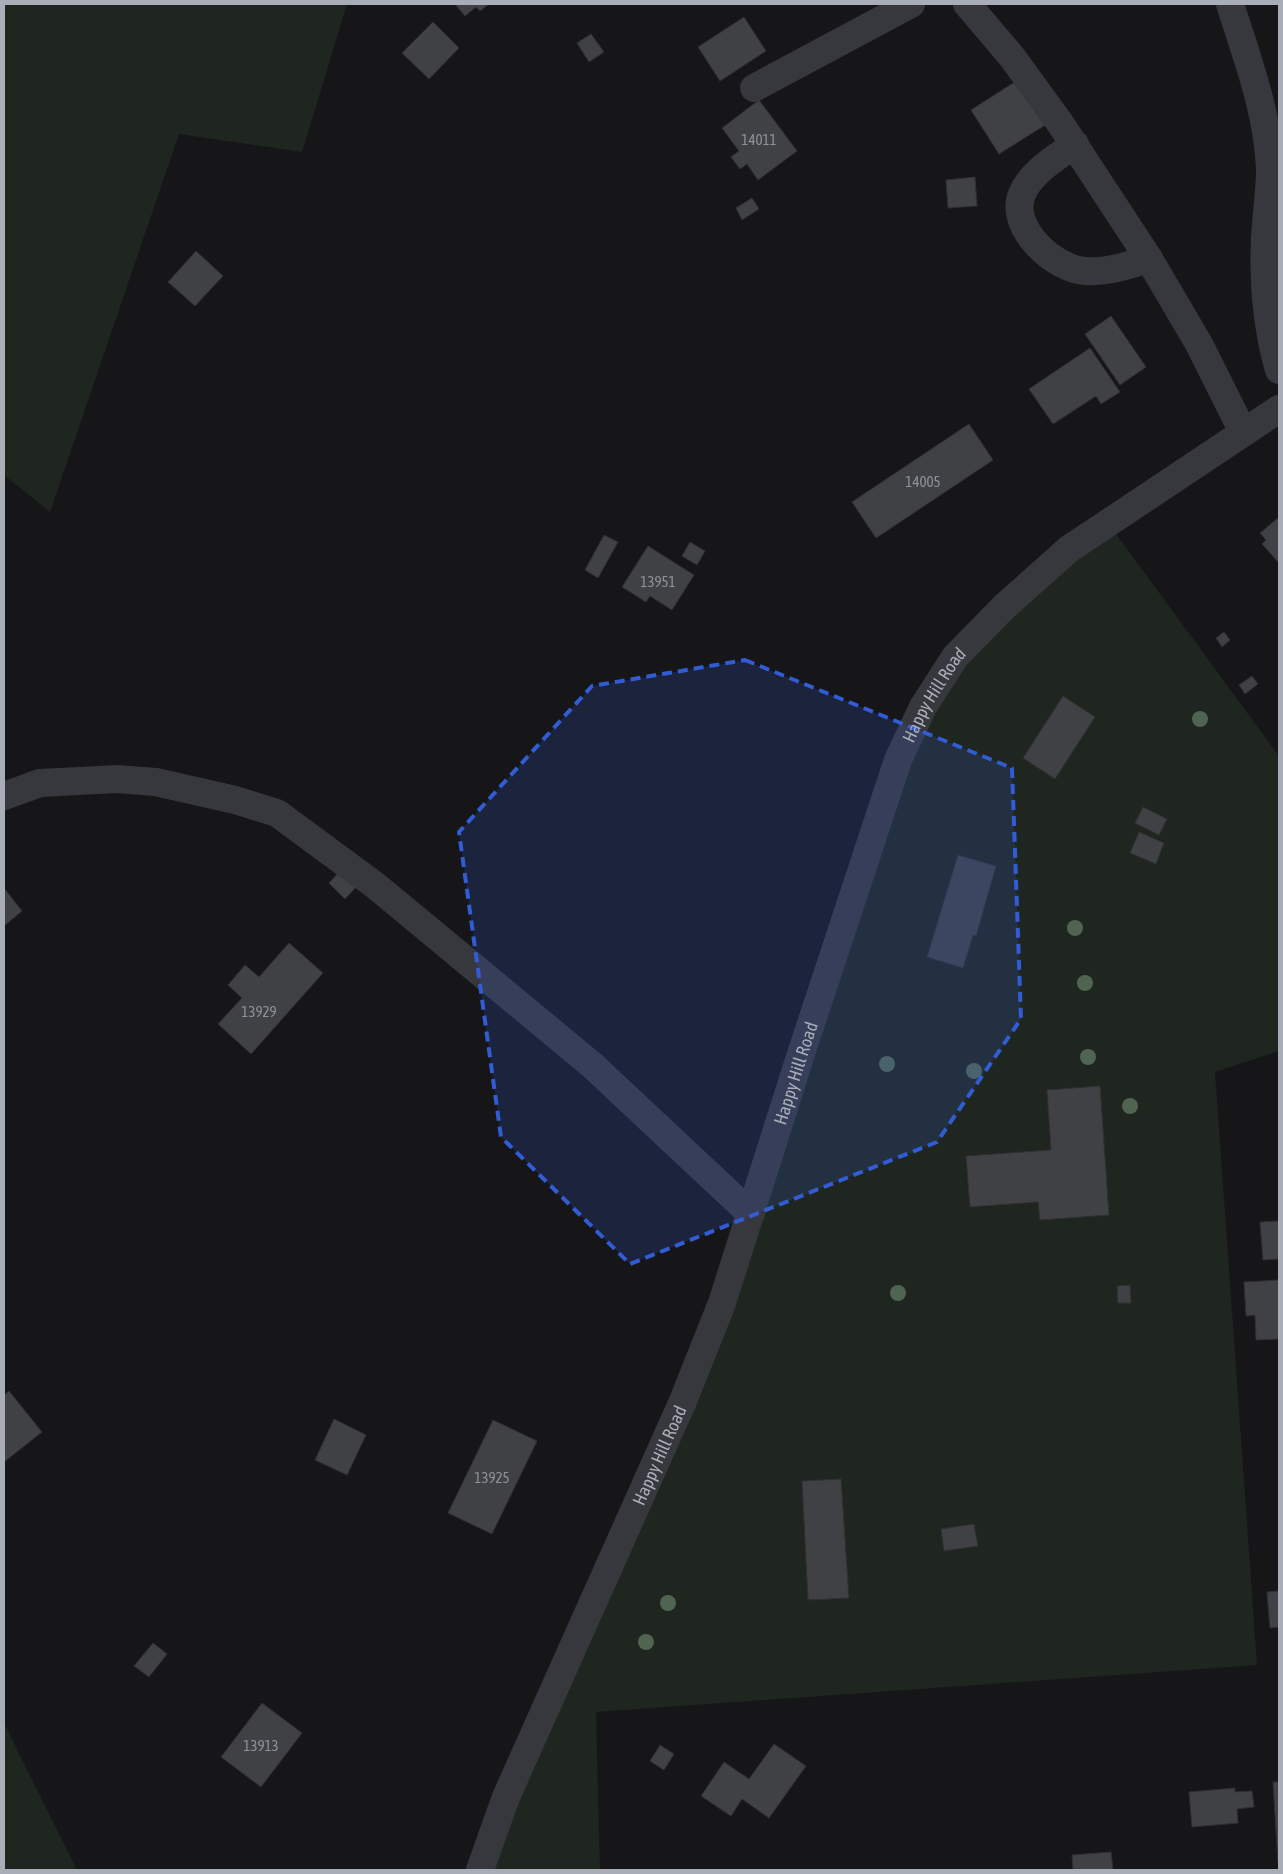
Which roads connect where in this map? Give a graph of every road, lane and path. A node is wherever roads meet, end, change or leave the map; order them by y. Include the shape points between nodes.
1 (911, 4) edge
2 (966, 4) edge
3 (1230, 4) edge
4 (754, 88) dead end
5 (1075, 144) junction
6 (1148, 259) junction
7 (1279, 370) edge
8 (1279, 409) edge
9 (1243, 432) junction
10 (4, 796) edge
11 (751, 1214) junction
12 (480, 1870) edge

1 - 4 street
2 - 5 street via 1012,57
3 - 7 street via 1268,136 1270,172 1264,240 1265,295
5 - 6 street
5 - 6 street via 1032,178 1021,195 1020,214 1028,232 1041,250 1064,265 1084,271 1108,270
6 - 9 street via 1199,344
8 - 9 street, Happy Hill Road
9 - 11 street, Happy Hill Road via 1069,549 1004,607 955,657 928,698 898,760
10 - 11 street via 40,783 156,782 277,813 376,886 592,1065
11 - 12 street, Happy Hill Road via 722,1303 683,1400 506,1797

